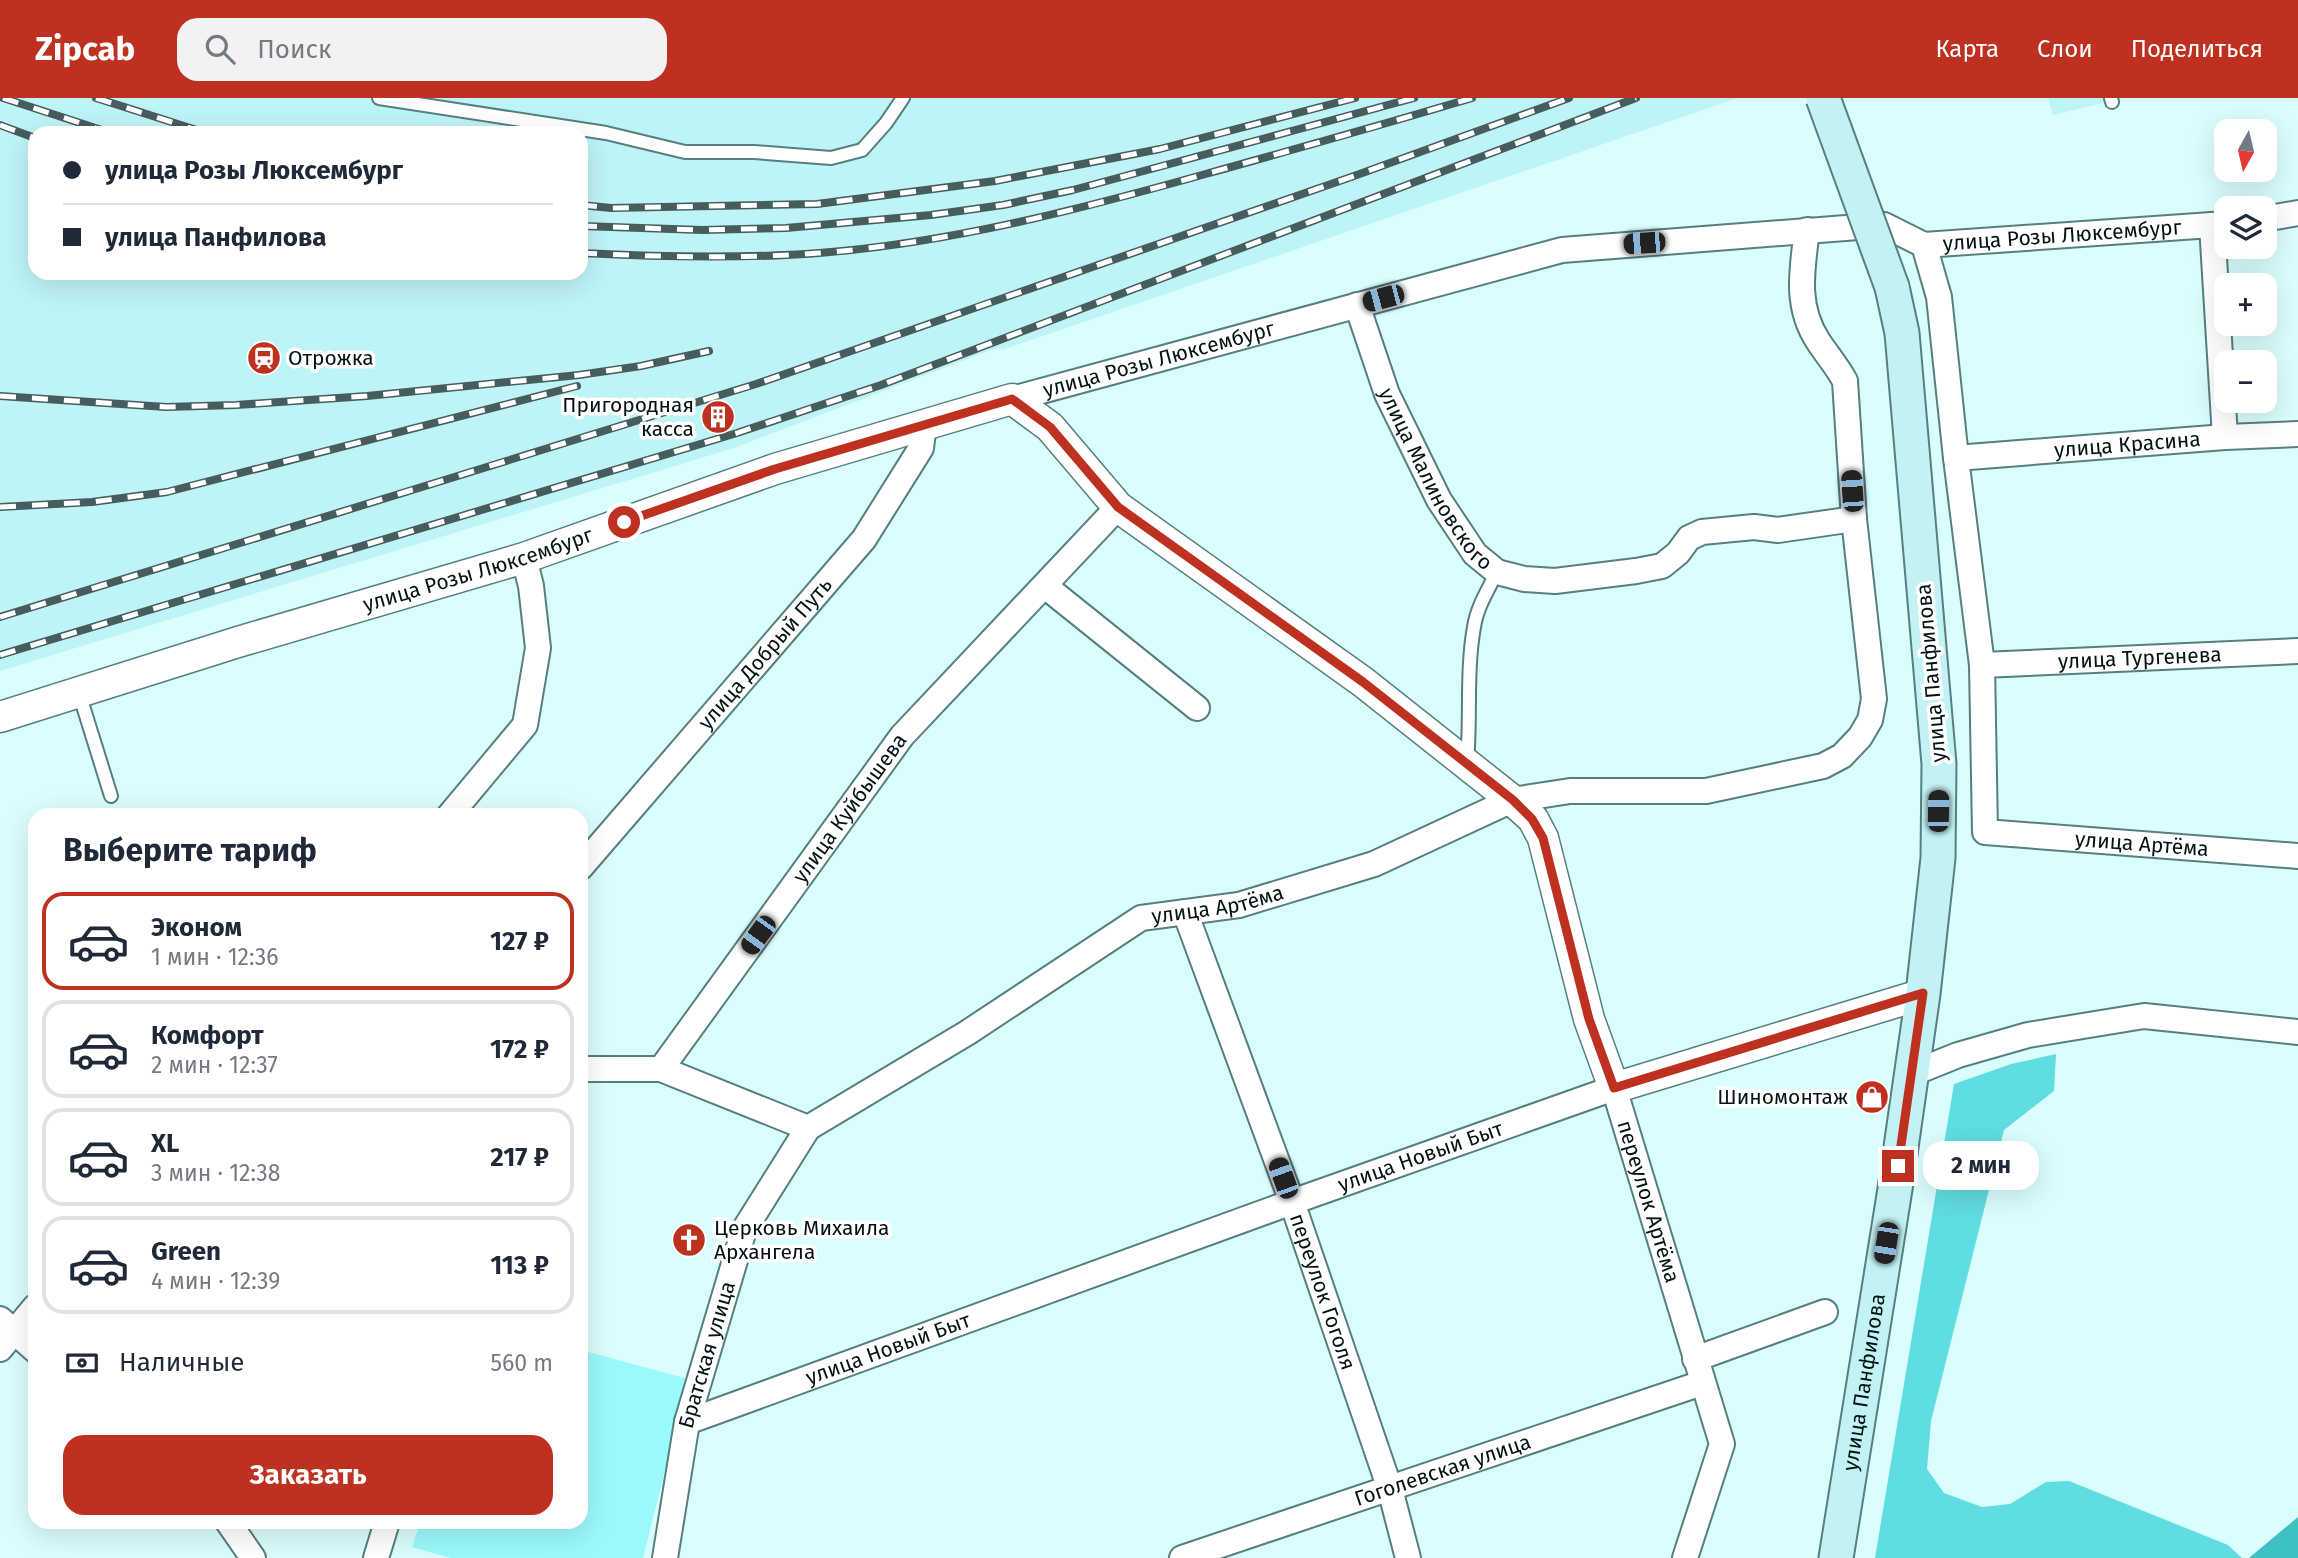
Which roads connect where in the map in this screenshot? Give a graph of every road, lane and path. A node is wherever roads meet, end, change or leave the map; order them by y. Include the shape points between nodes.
1 (379, 98) edge
2 (903, 98) edge
3 (1823, 98) edge
4 (561, 126) edge
5 (588, 130) edge
6 (2298, 214) edge
7 (2277, 218) edge
8 (2277, 222) edge
9 (2298, 223) edge
10 (2214, 224) edge
11 (1807, 230) junction
12 (1924, 245) junction
13 (2220, 259) edge
14 (1357, 305) junction
15 (1012, 399) junction
16 (924, 424) junction
17 (2298, 434) edge
18 (2225, 437) junction
19 (1956, 458) junction
20 (1118, 507) junction
21 (1854, 519) junction
22 (524, 558) junction
23 (1497, 572) junction
24 (1045, 586) junction
25 (2298, 651) edge
26 (1982, 665) junction
27 (79, 693) junction
28 (1197, 708) dead end
29 (0, 717) edge
30 (1466, 764) junction
31 (111, 796) dead end
32 (1513, 800) junction
33 (456, 808) edge
34 (2298, 856) edge
35 (588, 859) edge
36 (1185, 912) junction
37 (1923, 993) junction
38 (2298, 1032) edge
39 (588, 1069) edge
40 (661, 1069) junction
41 (1911, 1074) junction
42 (1614, 1088) junction
43 (808, 1128) junction
44 (1292, 1202) junction
45 (1825, 1312) dead end
46 (28, 1313) edge
47 (5, 1333) edge
48 (28, 1346) edge
49 (1695, 1359) junction
50 (1702, 1383) junction
51 (687, 1422) junction
52 (1390, 1489) junction
53 (234, 1529) edge
54 (385, 1529) edge
55 (253, 1558) edge
56 (376, 1558) edge
57 (665, 1558) edge
58 (1182, 1558) edge
59 (1408, 1558) edge
60 (1685, 1558) edge
61 (1836, 1558) edge

1 - 4 lane
2 - 5 lane via 862,150 831,158 685,152
3 - 37 main road, улица Панфилова, bridge via 1892,287 1902,333 1939,764 1938,858
6 - 7 street
8 - 9 lane
10 - 12 street, улица Розы Люксембург
11 - 12 street, улица Розы Люксембург via 1884,225
11 - 14 street, улица Розы Люксембург via 1562,250
11 - 21 street via 1801,291 1804,314 1844,382
12 - 19 street via 1939,297
13 - 18 street
14 - 15 street, улица Розы Люксембург
14 - 23 street, улица Малиновского via 1387,394 1439,500 1475,554
15 - 16 street, улица Розы Люксембург
15 - 20 street, переулок Артёма via 1050,427
16 - 22 street, улица Розы Люксембург via 775,469
16 - 35 street, улица Добрый Путь via 921,448 864,539
17 - 18 street, улица Красина
18 - 19 street, улица Красина
19 - 26 street
20 - 24 street, улица Куйбышева
20 - 30 street, переулок Артёма via 1363,682
21 - 23 street, улица Малиновского via 1778,530 1754,527 1702,532 1689,538 1662,566 1636,572 1555,581
21 - 32 street, улица Артёма via 1874,699 1870,720 1842,756 1823,766 1706,791 1570,791
22 - 27 street, улица Розы Люксембург
22 - 33 street via 538,648 525,725
23 - 30 lane via 1474,626
24 - 28 street
24 - 40 street, улица Куйбышева via 902,736
25 - 26 street, улица Тургенева
26 - 34 street, улица Артёма via 1985,832
27 - 29 street, улица Розы Люксембург
27 - 31 lane
30 - 32 street, переулок Артёма
32 - 36 street, улица Артёма via 1374,864 1240,905
32 - 42 street, переулок Артёма via 1543,838 1589,1019
36 - 43 street, улица Артёма via 1141,918 967,1033
36 - 44 street, переулок Гоголя
37 - 41 main road, улица Панфилова
37 - 42 street, улица Новый Быт
38 - 41 street via 2144,1016 2028,1035
39 - 40 street
40 - 43 street
41 - 61 main road, улица Панфилова
42 - 44 street, улица Новый Быт
42 - 49 street, переулок Артёма
43 - 51 street, Братская улица via 744,1230
44 - 51 street, улица Новый Быт
44 - 52 street, переулок Гоголя
45 - 49 street
46 - 47 street
47 - 48 street
49 - 50 street, переулок Артёма
50 - 52 street, Гоголевская улица
50 - 60 street, переулок Артёма via 1722,1444
51 - 57 street, Братская улица
52 - 58 street, Гоголевская улица
52 - 59 street, переулок Гоголя
53 - 55 street
54 - 56 street

